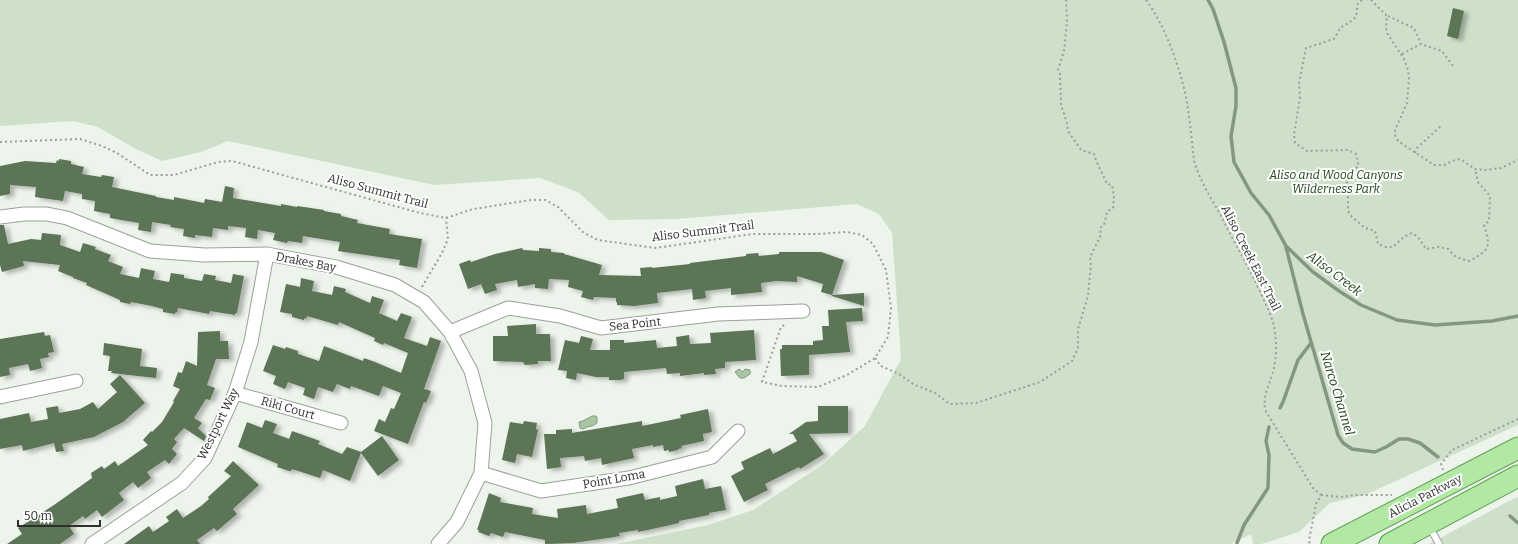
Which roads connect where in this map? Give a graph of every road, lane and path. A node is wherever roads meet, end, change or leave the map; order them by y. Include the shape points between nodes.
1 (1066, 0) edge
2 (1146, 0) edge
3 (1362, 0) edge
4 (1371, 0) edge
5 (1388, 16) junction
6 (1422, 44) junction
7 (1402, 54) junction
8 (1453, 66) dead end
9 (1442, 125) dead end
10 (0, 142) edge
11 (1415, 153) junction
12 (1518, 160) edge
13 (1475, 168) junction
14 (0, 217) edge
15 (446, 218) junction
16 (267, 254) junction
17 (416, 297) junction
18 (803, 311) joint
19 (450, 332) junction
20 (875, 358) junction
21 (76, 381) dead end
22 (235, 393) junction
23 (0, 397) edge
24 (1518, 418) edge
25 (341, 423) dead end
26 (738, 431) dead end
27 (1518, 448) edge
28 (1443, 470) dead end
29 (480, 473) junction
30 (1518, 476) edge
31 (1320, 495) junction
32 (1393, 496) dead end
33 (1428, 524) junction
34 (92, 544) edge
35 (438, 544) edge
36 (1310, 544) edge
37 (1332, 544) edge
38 (1390, 544) edge
39 (1438, 544) edge

1 - 20 path via 1064,51 1058,70 1061,105 1068,132 1081,150 1094,154 1107,184 1112,185 1114,196 1114,208 1107,212 1104,225 1100,228 1101,235 1090,257 1088,296 1078,329 1078,348 1072,361 1040,382 1009,393 976,403 950,404 935,393 881,366
2 - 31 path, Aliso Creek East Trail via 1159,22 1183,83 1197,170 1271,317 1276,351 1264,399 1265,410 1313,488
3 - 13 path via 1358,3 1356,16 1341,27 1334,39 1306,48 1299,83 1295,143 1307,151 1348,150 1356,154 1358,167 1350,171 1346,178 1349,193 1348,211 1365,228 1375,231 1378,244 1393,247 1412,233 1426,249 1448,249 1456,257 1469,261 1485,252 1488,247 1484,225 1490,221 1490,196 1478,182
4 - 5 path
5 - 6 path via 1414,28
5 - 7 path via 1387,33
6 - 7 path
6 - 8 path via 1442,51
7 - 11 path via 1408,70 1409,89 1395,135 1398,141
9 - 11 path via 1417,148
10 - 15 path, Aliso Summit Trail via 80,139 117,153 150,175 174,175 218,162 232,161
11 - 13 path via 1434,165 1460,160
12 - 13 path via 1493,170
14 - 16 street, Drakes Bay via 47,214 67,218 150,251 204,256
15 - 17 path via 448,239
15 - 20 path, Aliso Summit Trail via 473,209 545,200 558,207 584,233 598,240 656,248 753,234 847,232 862,235 873,244 886,270 891,308 888,337
16 - 17 street, Drakes Bay via 336,267 395,285
16 - 22 street, Westport Way via 252,342
17 - 19 street, Drakes Bay via 424,302
18 - 19 street, Sea Point via 718,314 601,328 560,316 508,308
18 - 20 path, Aliso Summit Trail via 781,327 762,382 782,386 818,386 847,375
19 - 29 street, Drakes Bay via 471,371 485,422
21 - 23 street
22 - 25 street, Riki Court
22 - 34 street, Westport Way via 205,458 182,483
24 - 28 path via 1452,450 1441,464
26 - 29 street, Point Loma via 712,457 629,478 541,491
27 - 37 main road, Alicia Parkway
29 - 35 street via 456,522
30 - 33 main road
31 - 32 path
31 - 36 path via 1316,504
33 - 38 main road
33 - 39 lane

